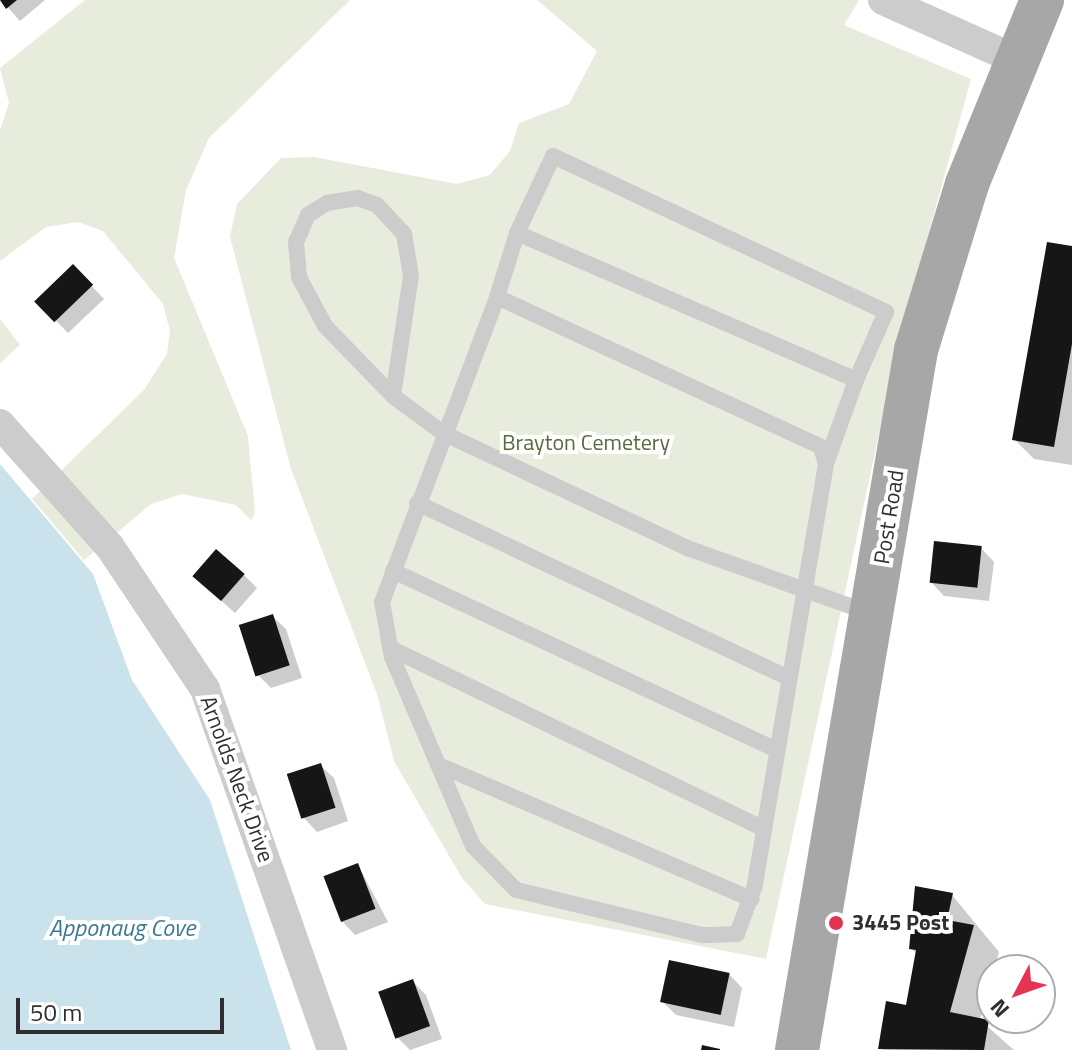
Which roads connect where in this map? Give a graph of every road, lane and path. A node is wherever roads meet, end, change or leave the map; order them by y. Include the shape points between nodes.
1 (883, 0) edge
2 (1042, 0) edge
3 (1017, 60) junction
4 (517, 233) junction
5 (497, 297) junction
6 (856, 380) junction
7 (393, 396) junction
8 (0, 424) edge
9 (443, 433) junction
10 (826, 464) junction
11 (417, 503) junction
12 (393, 571) junction
13 (804, 595) junction
14 (873, 613) junction
15 (390, 648) junction
16 (789, 678) junction
17 (777, 750) junction
18 (441, 766) junction
19 (763, 828) junction
20 (752, 899) junction
21 (332, 1050) edge
22 (797, 1050) edge

1 - 3 street
2 - 3 main road, Post Road
3 - 14 main road, Post Road via 967,184 916,350
4 - 5 lane
4 - 6 lane
4 - 6 lane via 553,156 886,312
5 - 9 lane
5 - 10 lane via 821,447
6 - 10 lane
7 - 7 lane via 411,276 404,234 377,205 358,198 327,203 308,215 296,242 299,277 325,326
7 - 9 lane
8 - 21 street, Arnolds Neck Drive via 110,547 205,689
9 - 11 lane
9 - 13 lane
10 - 13 lane
11 - 12 lane
11 - 16 lane
12 - 15 lane via 382,602
12 - 17 lane
13 - 14 lane
13 - 16 lane
14 - 22 main road, Post Road
15 - 18 lane
15 - 19 lane
16 - 17 lane
17 - 19 lane
18 - 20 lane
18 - 20 lane via 473,846 516,890 702,935 737,934
19 - 20 lane

